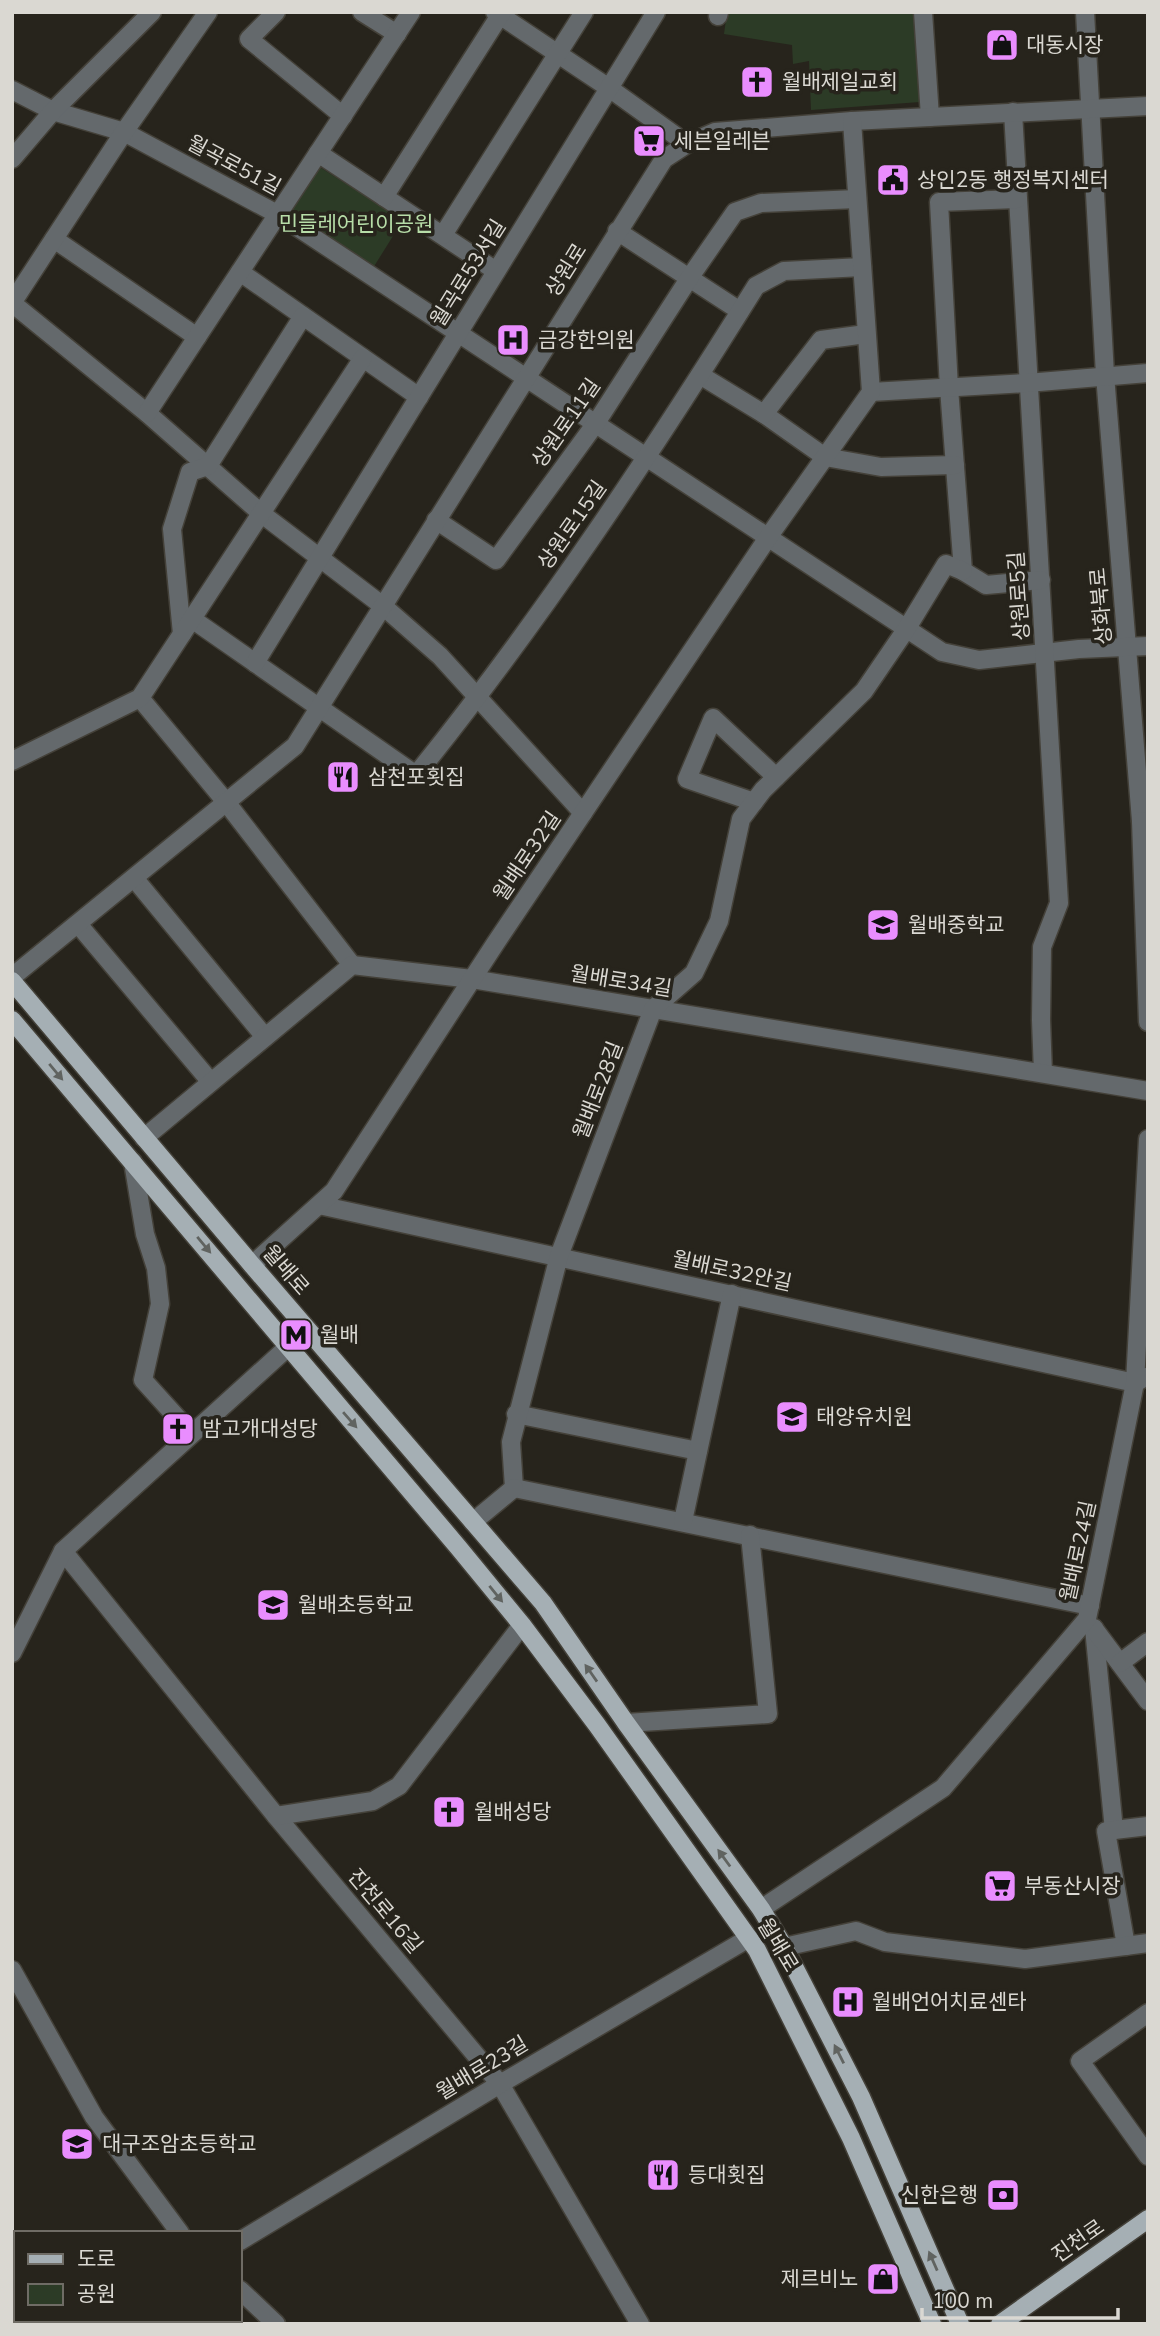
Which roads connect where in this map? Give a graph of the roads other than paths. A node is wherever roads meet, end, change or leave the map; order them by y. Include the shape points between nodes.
1 (152, 12) edge
2 (208, 12) edge
3 (276, 12) edge
4 (362, 12) edge
5 (411, 12) edge
6 (584, 12) edge
7 (656, 12) edge
8 (923, 12) edge
9 (1085, 12) edge
10 (499, 13) edge
11 (397, 34) junction
12 (557, 54) junction
13 (610, 88) junction
14 (12, 90) edge
15 (1148, 106) edge
16 (1091, 110) junction
17 (53, 111) junction
18 (1013, 112) junction
19 (343, 116) junction
20 (930, 117) junction
21 (852, 121) junction
22 (124, 132) junction
23 (687, 144) junction
24 (318, 153) junction
25 (12, 159) edge
26 (384, 197) junction
27 (857, 199) junction
28 (1017, 199) junction
29 (279, 215) junction
30 (617, 231) junction
31 (443, 235) junction
32 (54, 239) junction
33 (862, 267) junction
34 (496, 271) junction
35 (240, 272) junction
36 (690, 277) junction
37 (12, 303) edge
38 (740, 311) junction
39 (303, 316) junction
40 (458, 332) junction
41 (866, 334) junction
42 (197, 337) junction
43 (363, 358) junction
44 (1148, 373) edge
45 (700, 374) junction
46 (1105, 375) junction
47 (526, 377) junction
48 (1027, 383) junction
49 (949, 387) junction
50 (871, 392) junction
51 (418, 397) junction
52 (147, 413) junction
53 (764, 414) junction
54 (596, 423) junction
55 (648, 457) junction
56 (825, 457) junction
57 (208, 466) junction
58 (955, 466) junction
59 (262, 514) junction
60 (436, 520) junction
61 (769, 536) junction
62 (319, 557) junction
63 (963, 571) junction
64 (1041, 580) junction
65 (383, 606) junction
66 (187, 627) junction
67 (908, 628) junction
68 (1148, 646) edge
69 (1127, 647) junction
70 (1046, 652) junction
71 (255, 663) junction
72 (139, 698) junction
73 (478, 698) junction
74 (318, 708) junction
75 (12, 761) edge
76 (776, 777) junction
77 (226, 802) junction
78 (754, 802) junction
79 (583, 813) junction
80 (1144, 826) edge
81 (134, 878) junction
82 (78, 924) junction
83 (352, 965) junction
84 (12, 979) edge
85 (472, 979) junction
86 (653, 1009) junction
87 (12, 1020) edge
88 (1148, 1022) edge
89 (265, 1037) junction
90 (1043, 1073) junction
91 (210, 1081) junction
92 (1148, 1091) edge
93 (144, 1138) junction
94 (1148, 1139) edge
95 (133, 1162) junction
96 (319, 1205) junction
97 (559, 1256) junction
98 (252, 1265) junction
99 (732, 1294) junction
100 (288, 1348) junction
101 (1142, 1379) edge
102 (516, 1414) junction
103 (191, 1433) junction
104 (698, 1451) junction
105 (514, 1488) junction
106 (683, 1521) junction
107 (473, 1522) junction
108 (750, 1535) junction
109 (63, 1551) junction
110 (1090, 1618) junction
111 (522, 1625) junction
112 (1148, 1642) edge
113 (12, 1653) edge
114 (1120, 1663) junction
115 (1148, 1701) edge
116 (626, 1723) junction
117 (276, 1816) junction
118 (1148, 1826) edge
119 (1110, 1830) junction
120 (761, 1909) junction
121 (749, 1938) junction
122 (1148, 1943) edge
123 (1126, 1946) junction
124 (784, 1947) junction
125 (12, 1970) edge
126 (1148, 2012) edge
127 (500, 2084) junction
128 (1148, 2157) edge
129 (1148, 2219) edge
130 (179, 2231) edge
131 (242, 2240) edge
132 (242, 2292) edge
133 (276, 2324) edge
134 (640, 2324) edge
135 (932, 2324) edge
136 (960, 2324) edge
137 (1000, 2324) edge

1 - 17 street
2 - 22 street
3 - 19 street via 249,39
4 - 11 street
5 - 11 street
6 - 12 street
7 - 13 street, 월곡로53서길
8 - 20 street
9 - 16 street, 상화북로
10 - 12 street
10 - 26 street
11 - 19 street
12 - 13 street
12 - 31 street
13 - 23 street
13 - 34 street, 월곡로53서길
14 - 17 street, 월곡로51길
15 - 16 street, 상원로
16 - 18 street, 상원로
16 - 46 street, 상화북로
17 - 22 street, 월곡로51길
17 - 25 street
18 - 20 street, 상원로
18 - 28 street, 상원로5길
19 - 24 street
20 - 21 street, 상원로
21 - 23 street, 상원로 via 715,132
21 - 27 street
22 - 29 street, 월곡로51길
22 - 32 street
23 - 30 street, 상원로 via 664,159
24 - 26 street
24 - 29 street
26 - 31 street
27 - 33 street
27 - 36 street, 상원로11길 via 761,203 736,212
28 - 48 street, 상원로5길
28 - 49 street via 939,202
29 - 35 street
29 - 40 street, 월곡로51길
30 - 36 street
30 - 47 street, 상원로
31 - 34 street
32 - 37 street
32 - 42 street
33 - 38 street, 상원로15길 via 784,271 756,286
33 - 41 street
34 - 40 street, 월곡로53서길
35 - 39 street
35 - 42 street
36 - 38 street
36 - 54 street, 상원로11길
37 - 52 street
38 - 45 street, 상원로15길
39 - 43 street
39 - 57 street
40 - 47 street, 월곡로51길
40 - 51 street, 월곡로53서길
41 - 50 street
41 - 53 street via 821,340
42 - 52 street
43 - 51 street
43 - 59 street
44 - 46 street
45 - 53 street
45 - 55 street, 상원로15길
46 - 48 street
46 - 69 street, 상화북로
47 - 54 street, 월곡로51길
47 - 60 street, 상원로
48 - 49 street
48 - 64 street, 상원로5길
49 - 50 street
49 - 58 street
50 - 56 street, 월배로32길
51 - 62 street, 월곡로53서길
52 - 57 street
53 - 56 street
54 - 55 street, 월곡로51길
54 - 60 street, 상원로11길 via 496,560
55 - 61 street, 월곡로51길
55 - 73 street, 상원로15길
56 - 58 street via 881,467
56 - 61 street, 월배로32길
57 - 59 street
57 - 66 street via 190,472 172,529
58 - 63 street
59 - 62 street
59 - 66 street
60 - 65 street, 상원로
61 - 67 street, 월곡로51길
61 - 79 street, 월배로32길
62 - 65 street
62 - 71 street, 월곡로53서길
63 - 64 street via 986,585
63 - 67 street, 월배로28길 via 946,564
64 - 70 street, 상원로5길
65 - 73 street via 440,656
65 - 74 street, 상원로
66 - 71 street
66 - 72 street
67 - 70 street, 월곡로51길 via 942,652 979,660
67 - 76 street, 월배로28길 via 864,691
68 - 69 street, 월곡로51길
69 - 70 street, 월곡로51길
69 - 80 street, 상화북로
70 - 90 street, 상원로5길 via 1059,903 1042,947
71 - 74 street
72 - 75 street
72 - 77 street
73 - 74 street, 상원로15길 via 416,775
73 - 79 street
74 - 77 street, 상원로 via 295,746
76 - 78 street, 월배로28길
76 - 78 street via 713,718 687,779
77 - 81 street, 상원로
77 - 83 street
78 - 86 street, 월배로28길 via 741,819 719,920 694,972
79 - 85 street, 월배로32길
80 - 88 street
81 - 82 street, 상원로
81 - 89 street
82 - 84 street, 상원로
82 - 91 street
83 - 85 street, 월배로34길
83 - 89 street
84 - 93 main road, 월배로
85 - 86 street, 월배로34길
85 - 96 street, 월배로32길 via 334,1191
86 - 90 street, 월배로34길
86 - 97 street, 월배로28길
87 -> 95 main road, 월배로
89 - 91 street
90 - 92 street, 월배로34길
91 - 93 street
93 - 98 main road, 월배로
94 - 101 street, 월배로24길
95 -> 100 main road, 월배로
95 - 103 street via 160,1304 143,1380
96 - 97 street, 월배로32안길
96 - 98 street, 월배로32길
97 - 99 street, 월배로32안길
97 - 102 street, 월배로28길
98 - 107 main road, 월배로
99 - 101 street, 월배로32안길
99 - 104 street
100 - 103 street
100 -> 111 main road, 월배로
101 - 110 street, 월배로24길
102 - 104 street
102 - 105 street, 월배로28길 via 511,1442
103 - 109 street
104 - 106 street
105 - 106 street
105 - 107 street
106 - 108 street
116 -> 107 main road, 월배로 via 543,1603
108 - 110 street
108 - 116 street via 768,1714
109 - 113 street
109 - 117 street, 진천로16길
110 - 114 street
110 - 119 street
110 - 120 street, 월배로24길 via 943,1788
111 - 117 street via 399,1786 373,1801
111 - 121 main road, 월배로
112 - 114 street
114 - 115 street
120 -> 116 main road, 월배로
117 - 127 street, 진천로16길
118 - 119 street
119 - 123 street
120 - 124 main road, 월배로
121 - 127 street, 월배로23길
121 - 135 main road, 월배로 via 851,2138
122 - 123 street
123 - 124 street via 1025,1958 885,1942 856,1931
136 -> 124 main road, 월배로 via 860,2097
125 - 130 street via 94,2117
126 - 128 street via 1080,2061
127 - 131 street, 월배로23길
127 - 134 street, 진천로16길
129 - 137 main road, 진천로
132 - 133 street

